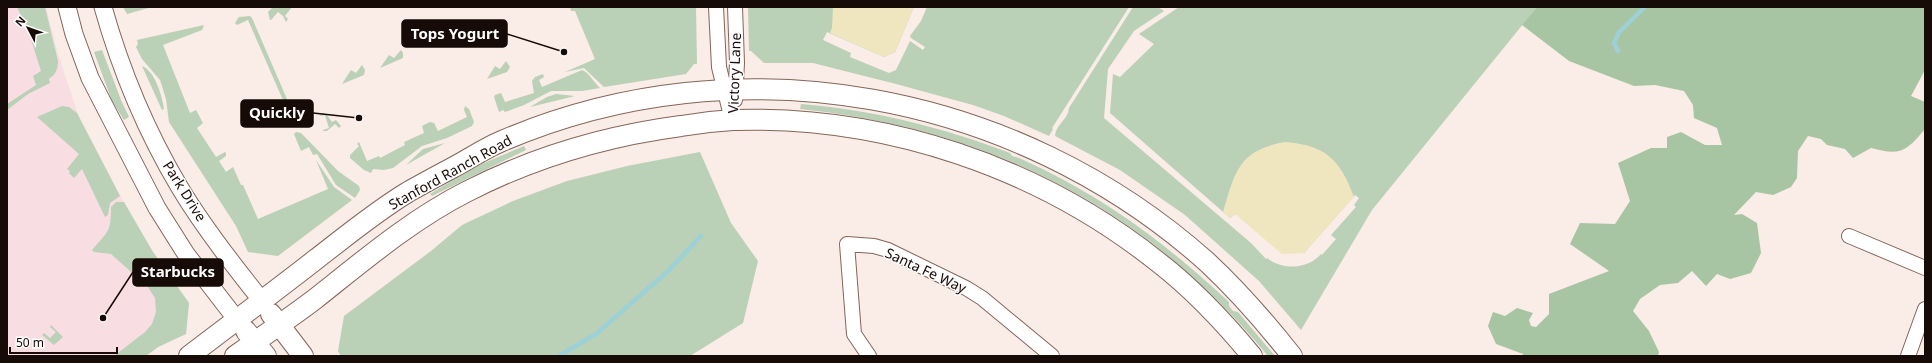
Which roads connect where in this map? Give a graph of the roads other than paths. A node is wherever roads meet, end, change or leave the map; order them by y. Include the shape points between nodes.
1 (67, 7) edge
2 (103, 7) edge
3 (716, 7) edge
4 (735, 7) edge
5 (730, 89) junction
6 (732, 120) junction
7 (1849, 236) dead end
8 (1925, 268) edge
9 (262, 301) junction
10 (1925, 309) edge
11 (237, 320) junction
12 (278, 324) junction
13 (260, 349) edge
14 (190, 356) edge
15 (235, 356) edge
16 (303, 356) edge
17 (869, 356) edge
18 (1052, 356) edge
19 (1252, 356) edge
20 (1292, 356) edge
21 (1908, 356) edge

1 - 11 street via 90,78 157,208 186,254
2 - 9 street, Park Drive via 125,76 138,107 180,188
3 - 5 street, Victory Lane via 718,67
4 - 5 street, Victory Lane
5 - 6 street, Victory Lane
5 - 9 main road, Stanford Ranch Road via 674,94 608,106 575,114 500,142 406,193
5 - 20 main road, Stanford Ranch Road via 808,90 884,101 973,125 1036,150 1095,180 1178,238 1229,282
6 - 12 main road, Stanford Ranch Road via 646,130 615,137 552,154 493,179 464,193 409,227
6 - 19 main road, Stanford Ranch Road via 808,123 871,131 964,156 1025,179 1053,192 1108,225 1160,263 1207,306
7 - 8 street
9 - 11 main road, Stanford Ranch Road
9 - 12 main road, Park Drive
10 - 21 street
11 - 13 main road
11 - 14 main road, Stanford Ranch Road
12 - 13 main road, Stanford Ranch Road
12 - 16 main road, Park Drive
13 - 15 main road, Stanford Ranch Road
17 - 18 street, Santa Fe Way via 854,334 847,244 888,250 966,288 982,298

